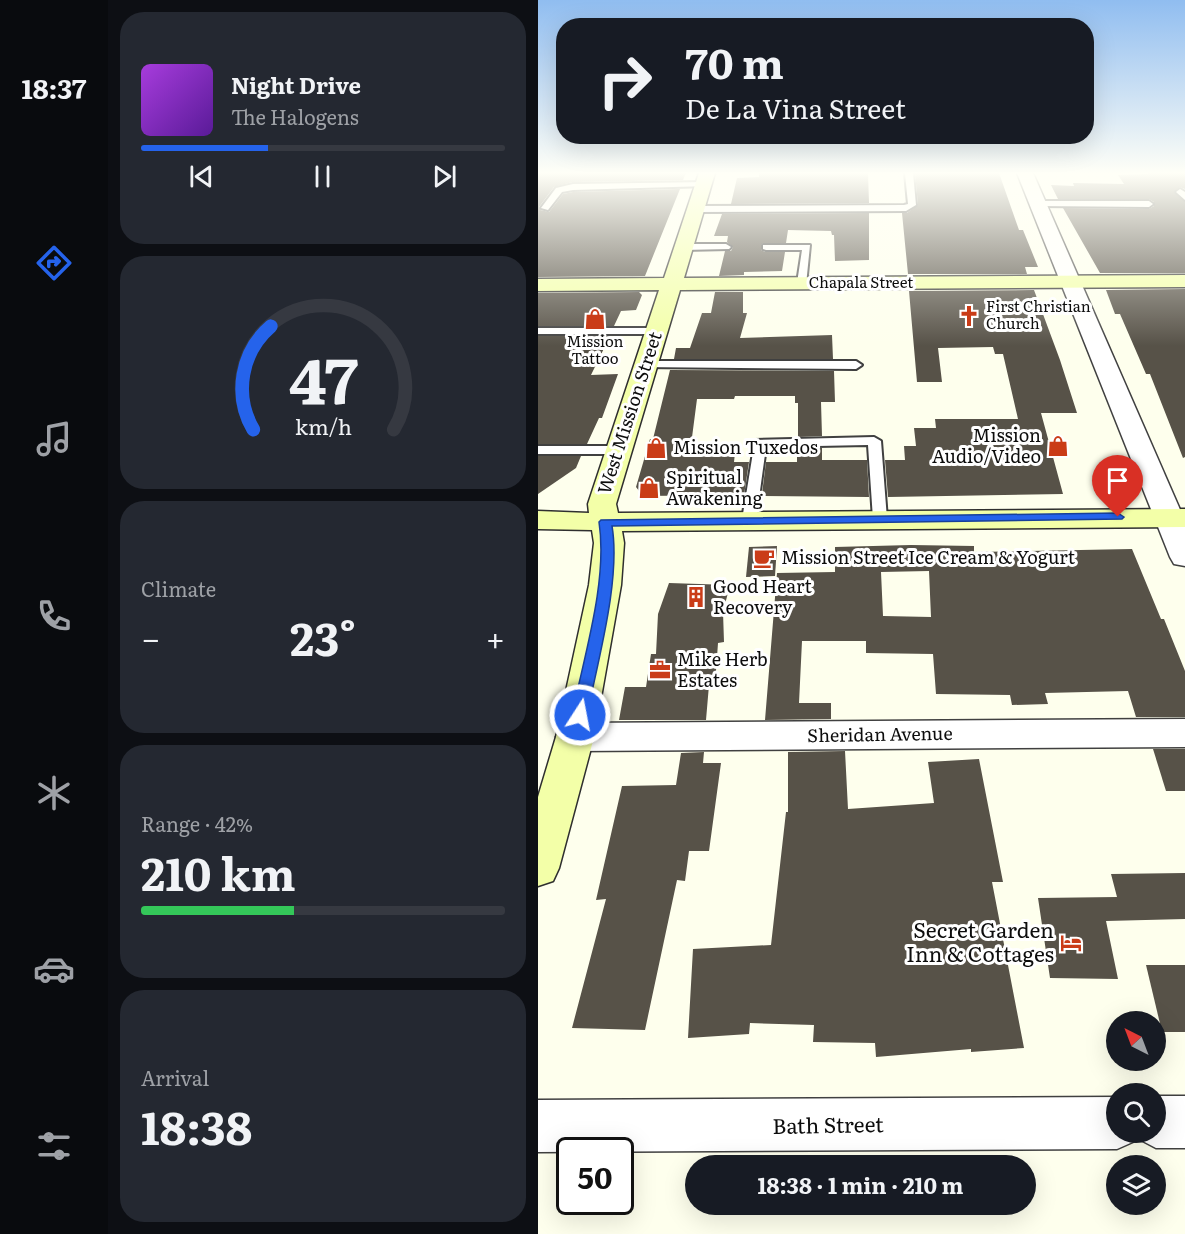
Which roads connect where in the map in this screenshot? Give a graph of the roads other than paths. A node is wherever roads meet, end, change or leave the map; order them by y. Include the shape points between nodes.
1 (689, 231) edge
2 (1050, 231) edge
3 (684, 247) junction
4 (726, 247) dead end
5 (766, 247) dead end
6 (1184, 281) edge
7 (672, 283) junction
8 (802, 283) junction
9 (1071, 283) junction
10 (538, 285) edge
11 (541, 331) dead end
12 (656, 331) junction
13 (644, 365) junction
14 (856, 365) dead end
15 (538, 450) edge
16 (617, 450) junction
17 (1176, 517) edge
18 (880, 519) junction
19 (538, 520) edge
20 (750, 520) junction
21 (605, 522) junction
22 (1184, 557) edge
23 (1184, 733) edge
24 (575, 737) junction
25 (538, 868) edge
26 (1166, 1122) edge
27 (1184, 1122) edge
28 (1106, 1123) edge
29 (538, 1126) edge

1 - 3 street, West Mission Street
2 - 9 street
3 - 4 lane
3 - 7 street, West Mission Street
5 - 8 lane via 807,247
6 - 9 street, Chapala Street
7 - 8 street, Chapala Street
7 - 10 street, Chapala Street
7 - 12 street, West Mission Street
8 - 9 street, Chapala Street
9 - 17 street
11 - 12 lane
12 - 13 street, West Mission Street
13 - 14 lane
13 - 16 street, West Mission Street
15 - 16 lane
16 - 21 street, West Mission Street via 602,504
17 - 18 street
17 - 22 street
18 - 20 street
18 - 20 lane via 874,441 760,443
19 - 21 street
20 - 21 street
21 - 24 street, West Mission Street via 605,585
23 - 24 street, Sheridan Avenue
24 - 25 street, West Mission Street
26 - 27 street
28 - 29 street, Bath Street

